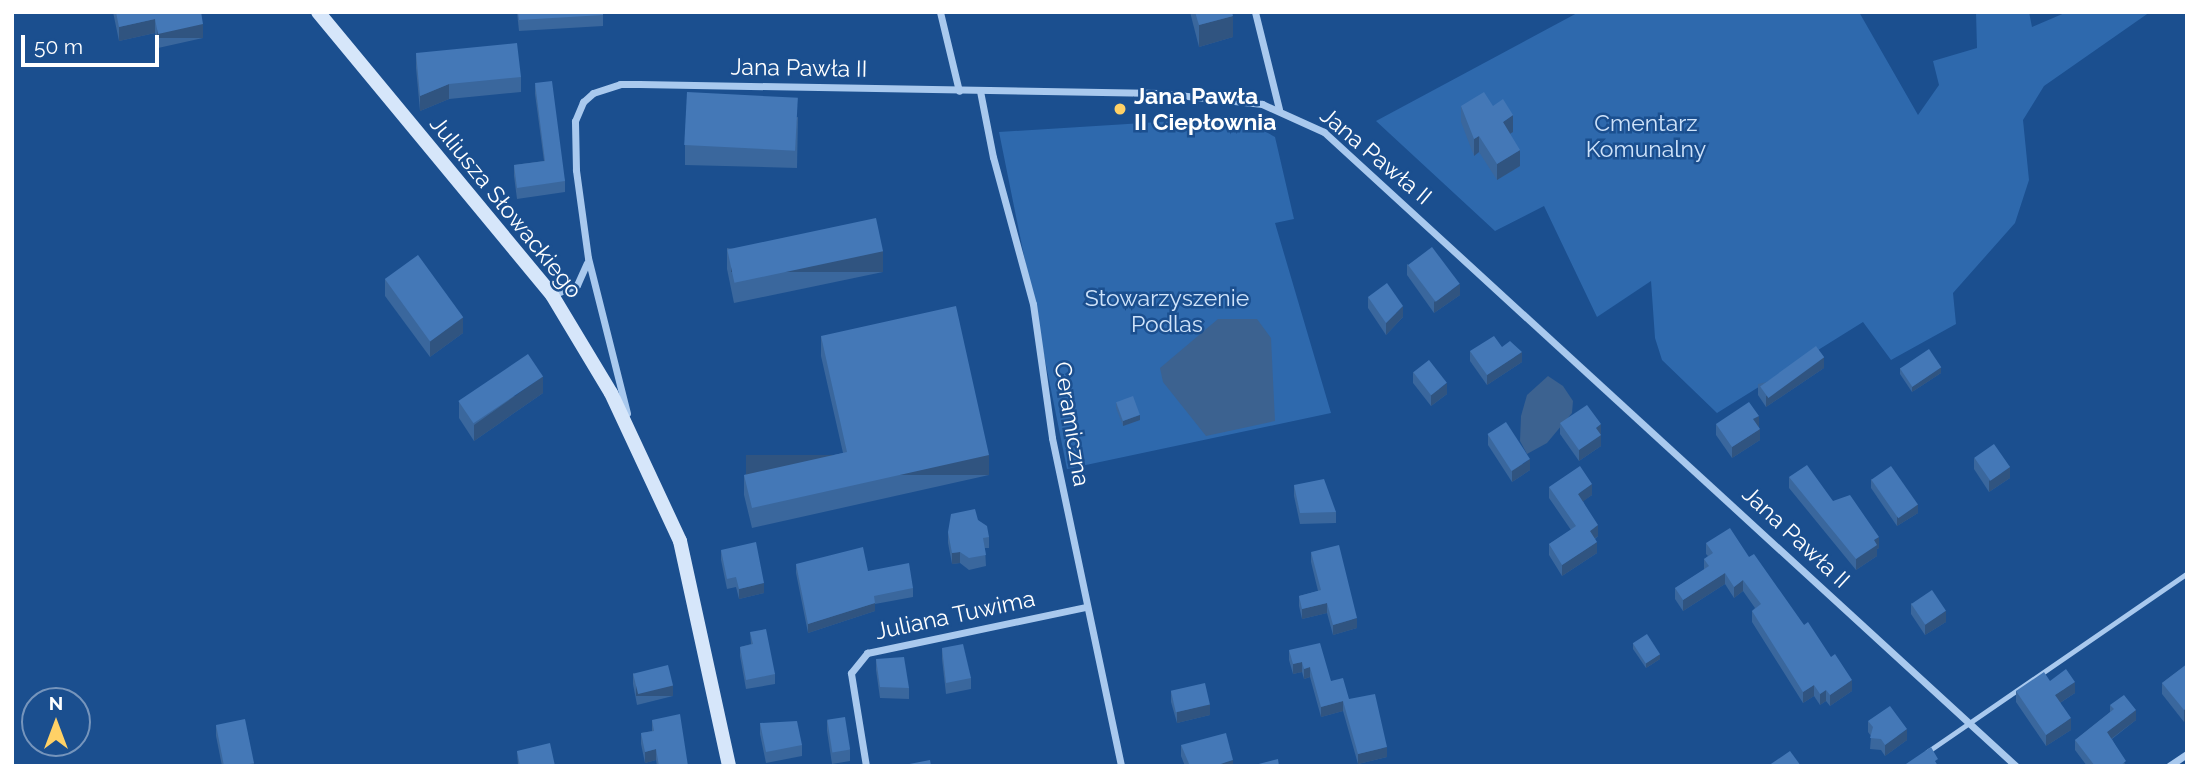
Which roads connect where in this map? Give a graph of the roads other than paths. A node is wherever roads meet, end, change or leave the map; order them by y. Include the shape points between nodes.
1 (318, 12) edge
2 (940, 12) edge
3 (1255, 12) edge
4 (959, 91) junction
5 (980, 91) junction
6 (1279, 109) junction
7 (588, 258) junction
8 (552, 295) junction
9 (633, 433) junction
10 (2187, 573) edge
11 (1086, 607) junction
12 (1970, 723) junction
13 (2187, 754) edge
14 (1917, 759) edge
15 (729, 766) edge
16 (866, 766) edge
17 (1121, 766) edge
18 (2017, 766) edge
19 (2169, 766) edge

1 - 8 street, Juliusza Słowackiego
2 - 4 street
3 - 6 street
4 - 5 street, Jana Pawła II
4 - 7 street, Jana Pawła II via 606,87 583,102 575,121
5 - 6 street, Jana Pawła II via 1206,95
5 - 11 street, Ceramiczna via 1033,304 1052,439
6 - 12 street, Jana Pawła II via 1324,132
7 - 8 street via 577,285
7 - 9 street, Jana Pawła II
8 - 9 street, Juliusza Słowackiego
9 - 15 street, Juliusza Słowackiego via 680,541
10 - 12 lane
11 - 16 street, Juliana Tuwima via 867,653 851,673
11 - 17 street, Ceramiczna
12 - 14 lane
12 - 18 street, Jana Pawła II
13 - 19 street

